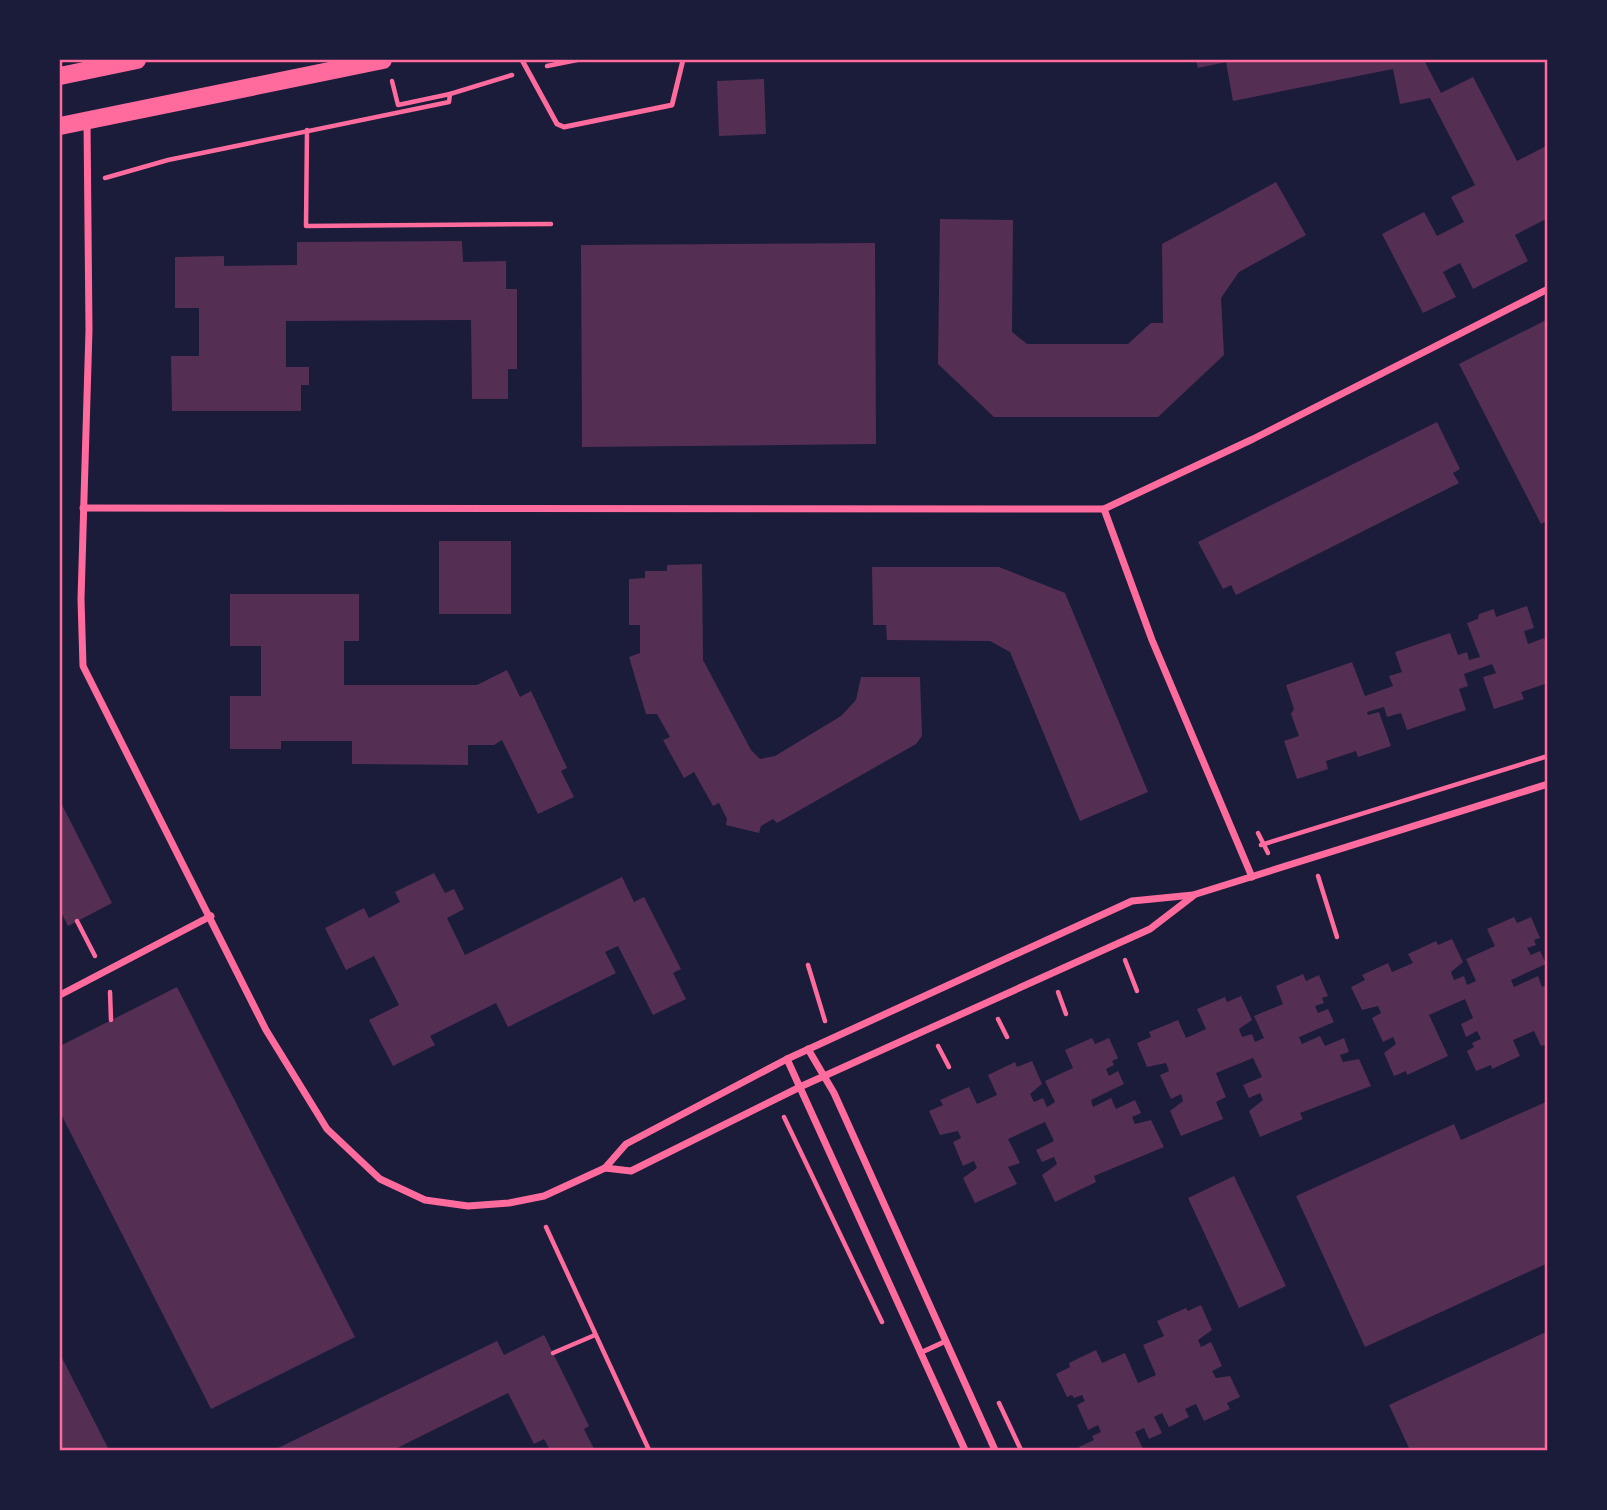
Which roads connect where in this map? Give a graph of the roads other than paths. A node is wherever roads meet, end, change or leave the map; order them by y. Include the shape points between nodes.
1 (137, 60) edge
2 (383, 60) edge
3 (522, 60) edge
4 (683, 60) edge
5 (60, 76) edge
6 (87, 120) junction
7 (60, 126) edge
8 (1548, 289) edge
9 (83, 508) junction
10 (1104, 509) junction
11 (1548, 784) edge
12 (1252, 877) junction
13 (1193, 895) junction
14 (211, 916) junction
15 (60, 995) edge
16 (808, 1049) junction
17 (787, 1059) junction
18 (823, 1077) junction
19 (802, 1086) junction
20 (606, 1168) junction
21 (944, 1342) junction
22 (920, 1353) junction
23 (965, 1451) edge
24 (995, 1451) edge

1 - 5 main road
2 - 6 main road
3 - 4 lane via 557,124 564,127 672,105
6 - 7 main road
6 - 9 street via 89,330
8 - 10 street
9 - 10 street
9 - 14 street via 83,666
10 - 12 street via 1152,640
11 - 12 street
12 - 13 street
13 - 16 street via 1132,901
13 - 18 street via 1150,929
14 - 15 street
14 - 20 street via 266,1030 327,1129 380,1179 425,1200 468,1206 544,1196
16 - 17 street
16 - 18 street
17 - 19 street
17 - 20 street via 626,1144
18 - 19 street
18 - 21 street
19 - 20 street via 631,1171
19 - 22 street
21 - 22 lane
21 - 24 street
22 - 23 street

